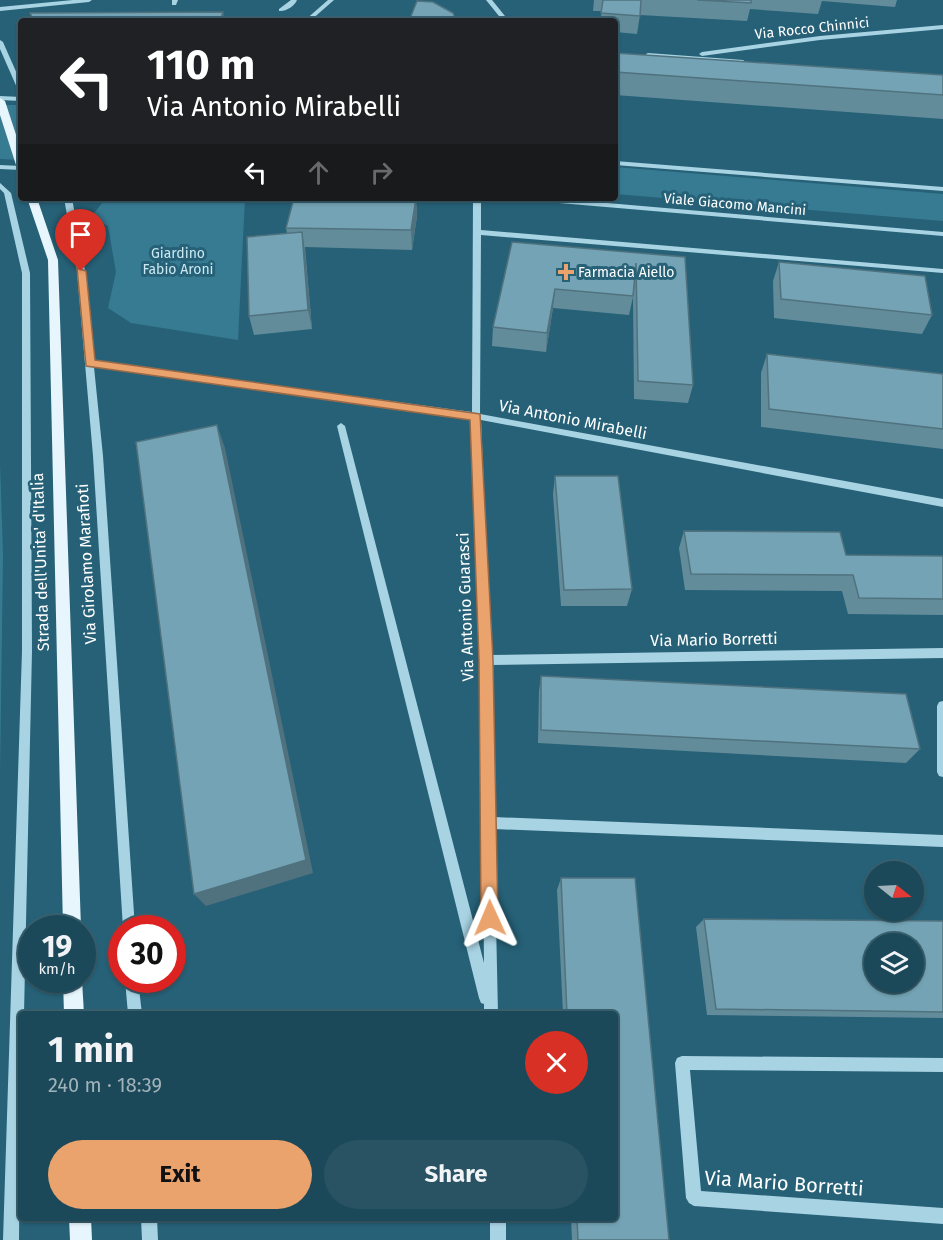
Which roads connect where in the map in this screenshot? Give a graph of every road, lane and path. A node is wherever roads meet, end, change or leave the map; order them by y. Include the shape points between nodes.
1 (6, 0) edge
2 (88, 0) edge
3 (294, 0) edge
4 (331, 0) edge
5 (489, 0) edge
6 (0, 9) edge
7 (280, 10) dead end
8 (310, 18) edge
9 (504, 18) edge
10 (943, 27) edge
11 (0, 42) edge
12 (644, 55) edge
13 (684, 56) junction
14 (755, 63) edge
15 (18, 83) edge
16 (0, 99) edge
17 (18, 99) edge
18 (18, 156) edge
19 (618, 163) edge
20 (18, 166) edge
21 (0, 167) edge
22 (0, 185) edge
23 (943, 189) edge
24 (33, 201) edge
25 (69, 201) edge
26 (477, 201) edge
27 (559, 201) edge
28 (476, 232) junction
29 (943, 234) edge
30 (943, 271) edge
31 (89, 363) junction
32 (476, 416) junction
33 (342, 426) dead end
34 (943, 503) edge
35 (943, 653) edge
36 (486, 660) junction
37 (943, 706) edge
38 (943, 772) edge
39 (489, 823) junction
40 (943, 841) edge
41 (72, 915) edge
42 (128, 915) edge
43 (73, 993) edge
44 (133, 993) edge
45 (74, 1011) edge
46 (135, 1011) edge
47 (489, 1011) edge
48 (490, 1011) edge
49 (943, 1065) edge
50 (943, 1216) edge
51 (80, 1221) edge
52 (149, 1221) edge
53 (498, 1221) edge
54 (11, 1240) edge
55 (81, 1240) edge
56 (150, 1240) edge
57 (498, 1240) edge

1 - 6 street
2 - 6 street
3 - 7 street
4 - 8 street
5 - 9 street
10 - 13 street, Via Rocco Chinnici
11 - 15 street
12 - 13 street, Via Rocco Chinnici
13 - 14 street, Via Rocco Chinnici
16 - 17 street
16 - 18 main road
19 - 23 street, Viale Giacomo Mancini
20 - 21 street
22 - 54 street via 7,193 26,273 27,651
24 - 41 main road, Strada dell'Unita' d'Italia via 52,260
25 - 31 street, Via Girolamo Marafioti via 81,271
26 - 28 street, Via Antonio Guarasci
27 - 29 street, Viale Giacomo Mancini
28 - 30 street
28 - 32 street, Via Antonio Guarasci
31 - 32 street, Via Antonio Mirabelli
31 - 42 street, Via Girolamo Marafioti
32 - 34 street, Via Antonio Mirabelli
32 - 36 street, Via Antonio Guarasci
33 - 47 street, Via Antonio Guarasci
35 - 36 street, Via Mario Borretti
36 - 39 street, Via Antonio Guarasci
37 - 38 street
39 - 40 street
39 - 48 street, Via Antonio Guarasci
43 - 45 main road
44 - 46 street
49 - 50 street, Via Mario Borretti via 682,1062 694,1198
51 - 55 main road
52 - 56 street
53 - 57 street

